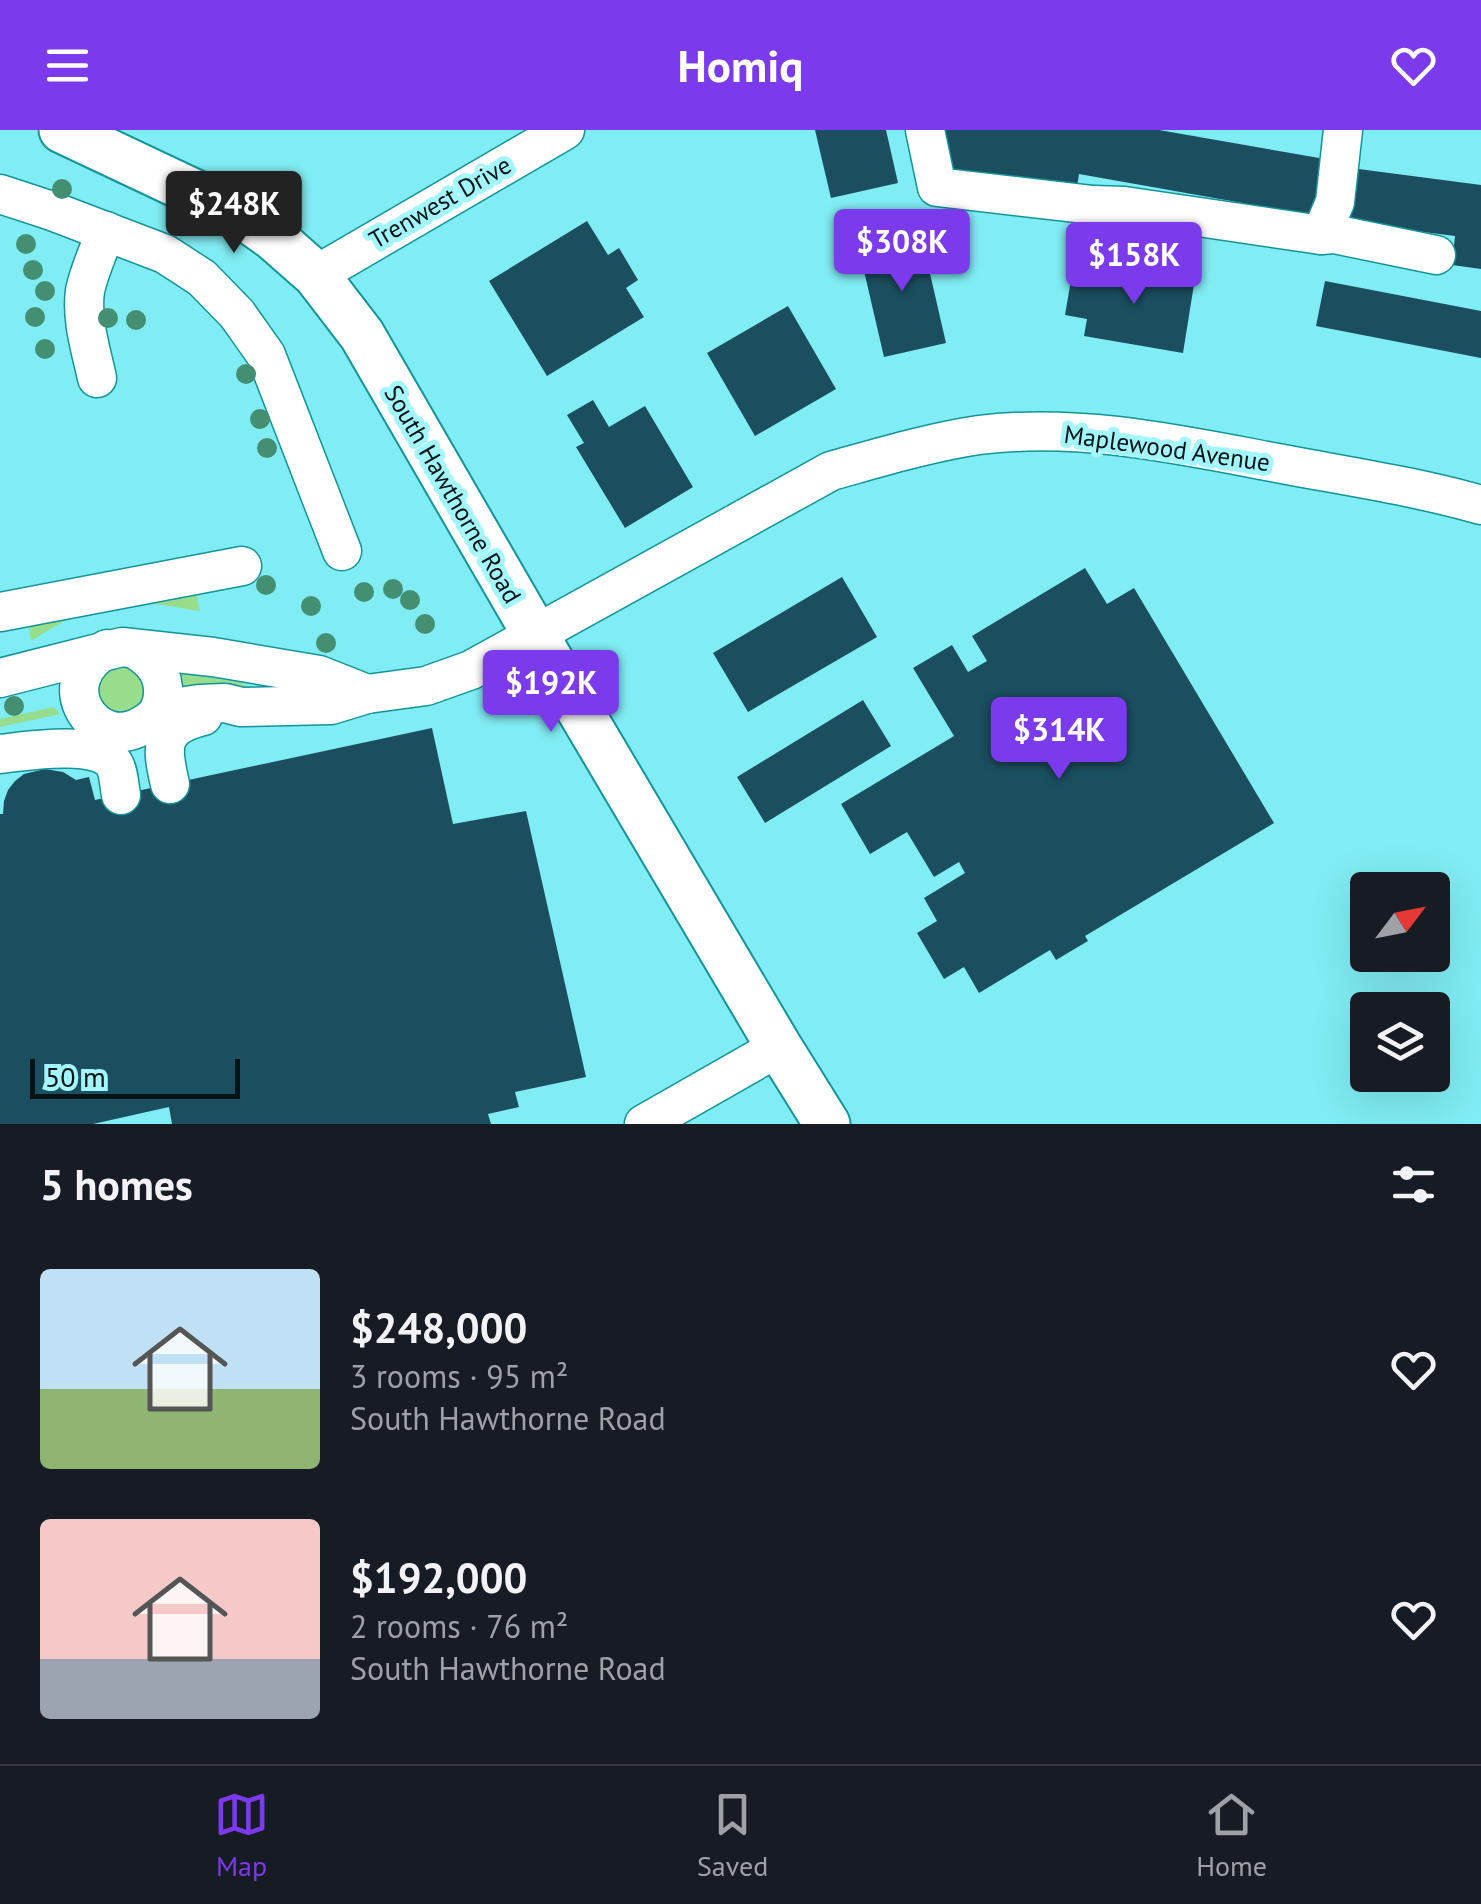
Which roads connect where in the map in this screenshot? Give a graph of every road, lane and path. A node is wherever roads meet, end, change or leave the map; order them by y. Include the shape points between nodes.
1 (62, 130) edge
2 (564, 130) edge
3 (925, 130) edge
4 (1343, 130) edge
5 (0, 194) edge
6 (106, 231) junction
7 (1321, 235) junction
8 (1436, 255) dead end
9 (316, 275) junction
10 (97, 378) dead end
11 (1481, 505) edge
12 (342, 550) dead end
13 (242, 566) dead end
14 (0, 612) edge
15 (535, 634) junction
16 (121, 650) junction
17 (0, 678) edge
18 (367, 694) junction
19 (241, 708) junction
20 (155, 715) junction
21 (97, 724) junction
22 (0, 742) edge
23 (0, 754) edge
24 (139, 783) junction
25 (779, 1047) junction
26 (644, 1124) edge
27 (827, 1124) edge

1 - 9 main road, South Hawthorne Road via 240,214
2 - 9 street, Trenwest Drive
3 - 7 street via 937,188
4 - 7 street via 1334,202
5 - 6 street
6 - 10 street via 84,304
6 - 12 street via 202,278 237,314 266,355
7 - 8 street
9 - 15 main road, South Hawthorne Road via 362,335
11 - 15 street, Maplewood Avenue via 1177,444 1076,431 979,436 831,472
13 - 14 street
15 - 18 street, Maplewood Avenue via 471,670 426,686
15 - 25 main road, South Hawthorne Road
16 - 17 street
16 - 18 street via 319,675
16 - 20 street via 149,657 158,669
16 - 21 street via 94,656 79,681 83,710
18 - 19 street, Maplewood Avenue via 331,705
19 - 20 street via 198,704
19 - 24 street via 177,724 164,758
20 - 21 street via 126,732
20 - 24 street
21 - 22 street
21 - 24 street
23 - 24 street via 96,750
25 - 26 street
25 - 27 main road, South Hawthorne Road

